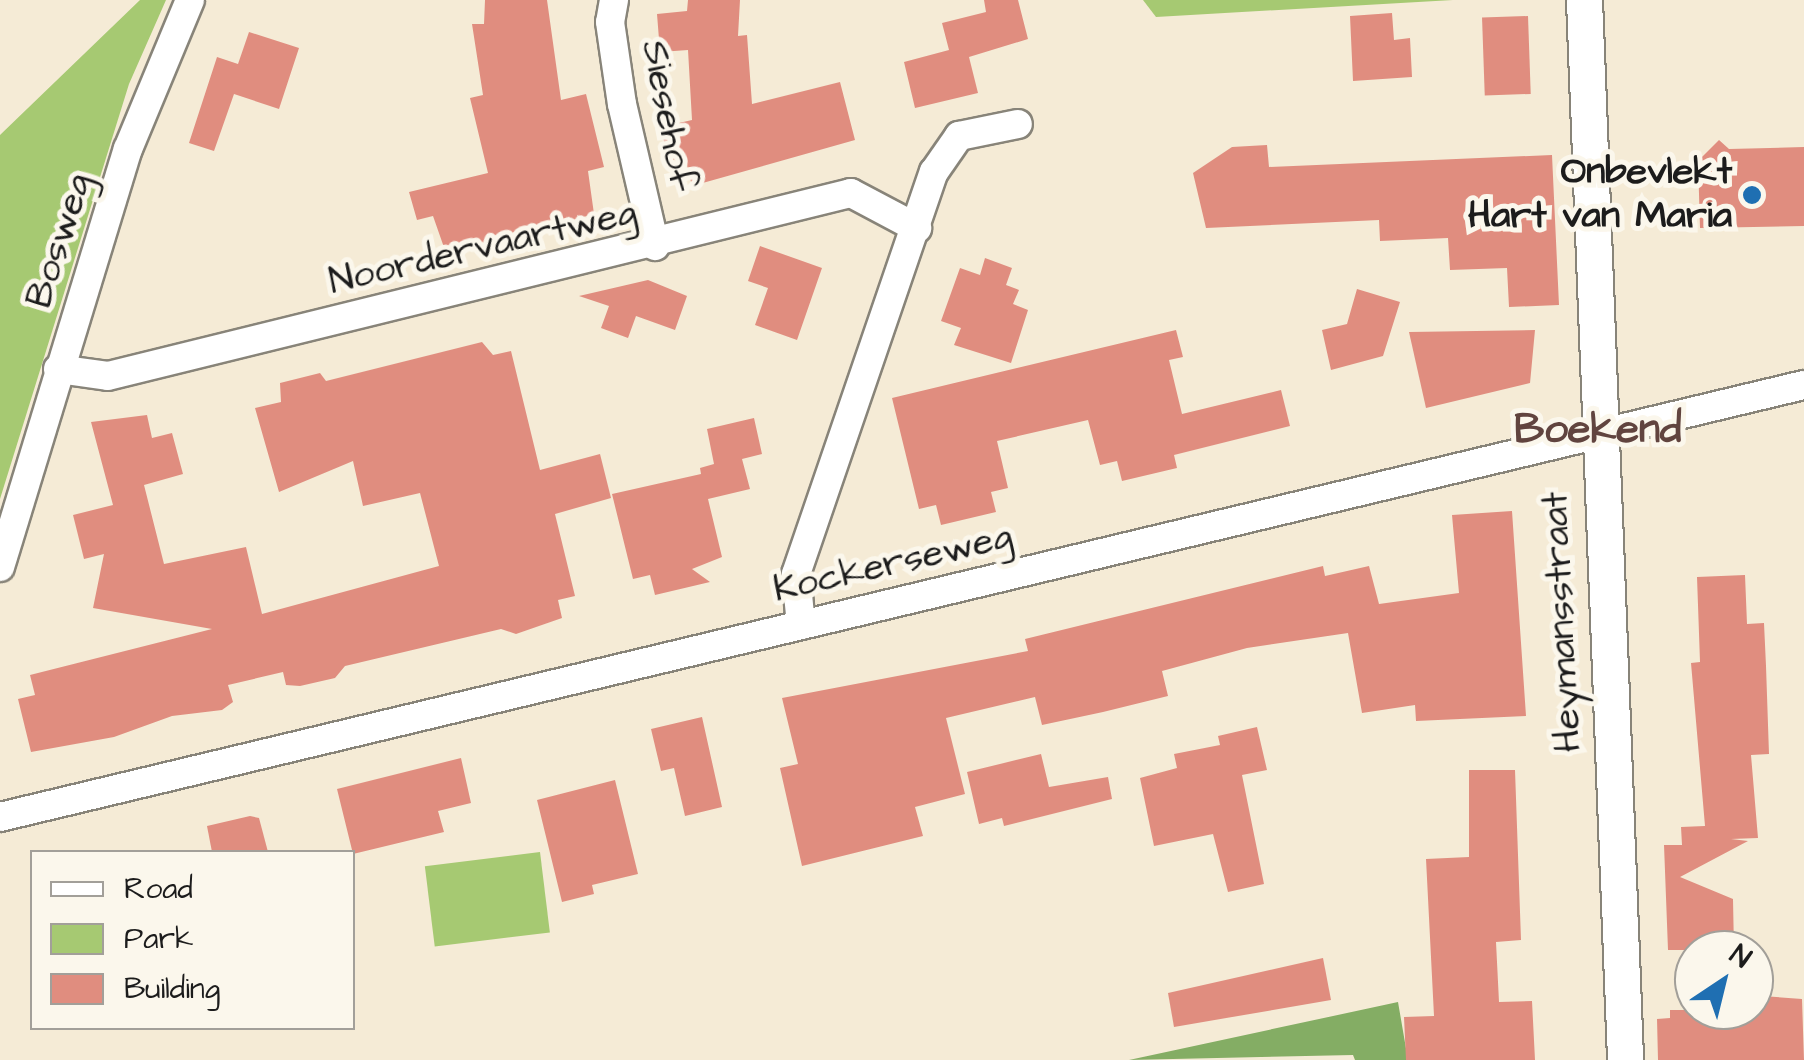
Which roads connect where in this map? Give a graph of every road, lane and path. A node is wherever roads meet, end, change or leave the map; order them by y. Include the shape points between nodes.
1 (190, 0) edge
2 (614, 0) edge
3 (1584, 0) edge
4 (1018, 124) dead end
5 (917, 228) junction
6 (655, 246) junction
7 (58, 369) junction
8 (1804, 385) edge
9 (1597, 436) junction
10 (0, 568) edge
11 (801, 625) junction
12 (0, 817) edge
13 (1624, 1060) edge

1 - 7 street, Bosweg via 128,149
2 - 6 street, Siesehof via 610,22 622,104
3 - 9 street, Heymansstraat
4 - 5 street via 959,136 934,172
5 - 6 street, Noordervaartweg via 851,193
5 - 11 street via 796,574
6 - 7 street, Noordervaartweg via 108,376
7 - 10 street, Bosweg
8 - 9 street, Kockerseweg
9 - 11 street, Kockerseweg
9 - 13 street, Heymansstraat
11 - 12 street, Kockerseweg

